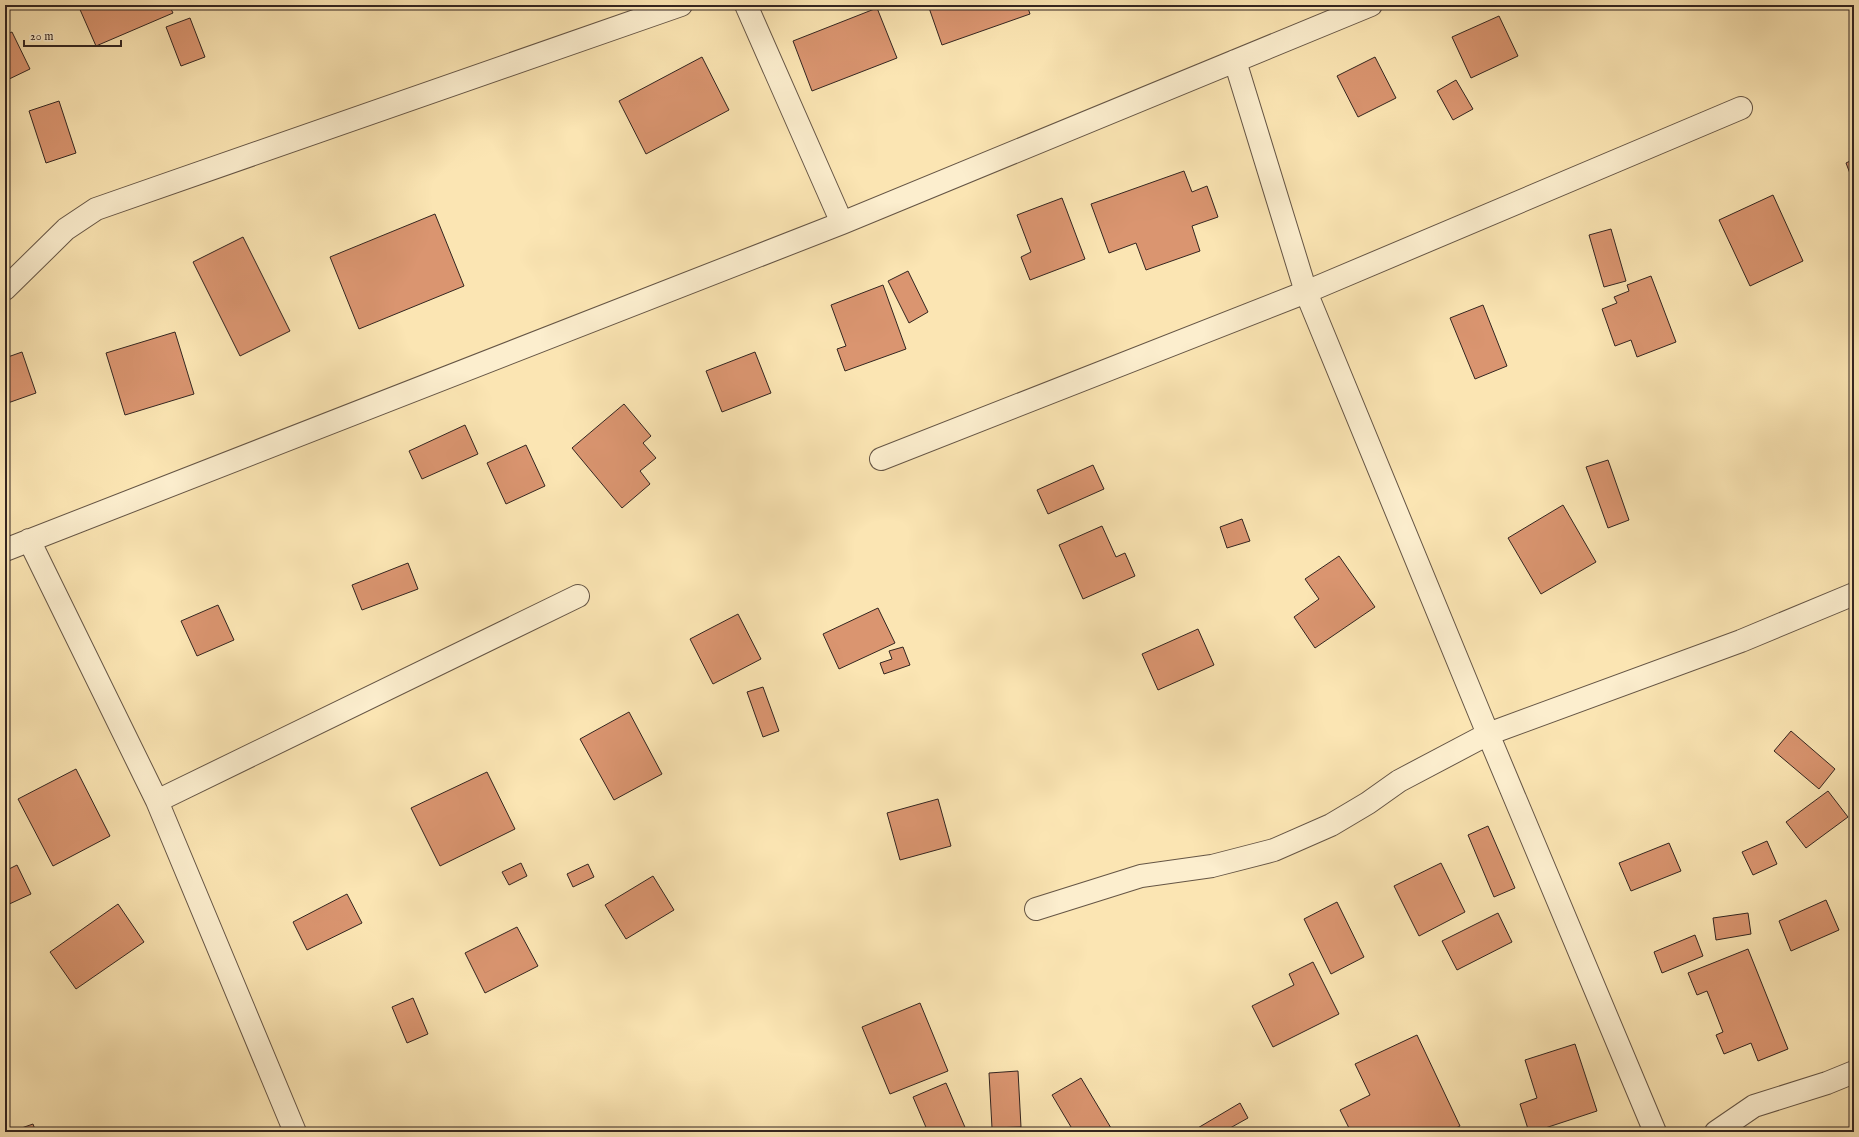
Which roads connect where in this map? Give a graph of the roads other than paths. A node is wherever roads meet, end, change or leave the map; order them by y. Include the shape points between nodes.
1 (681, 5) edge
2 (746, 5) edge
3 (1371, 5) edge
4 (1235, 61) junction
5 (1741, 108) dead end
6 (842, 223) junction
7 (5, 289) edge
8 (1306, 292) junction
9 (881, 460) dead end
10 (29, 540) junction
11 (5, 550) edge
12 (1854, 594) edge
13 (578, 596) dead end
14 (1488, 734) junction
15 (157, 801) junction
16 (1036, 909) dead end
17 (1854, 1072) edge
18 (295, 1132) edge
19 (1655, 1132) edge
20 (1716, 1132) edge

1 - 7 street via 96,209 66,229
2 - 6 street
3 - 4 street
4 - 6 street
4 - 8 street
5 - 8 street
6 - 10 street
8 - 9 street
8 - 14 street
10 - 11 street
10 - 15 street
12 - 14 street via 1741,641
13 - 15 street
14 - 16 street via 1399,780 1368,803 1331,825 1274,850 1212,866 1141,876
14 - 19 street
15 - 18 street
17 - 20 street via 1754,1106

